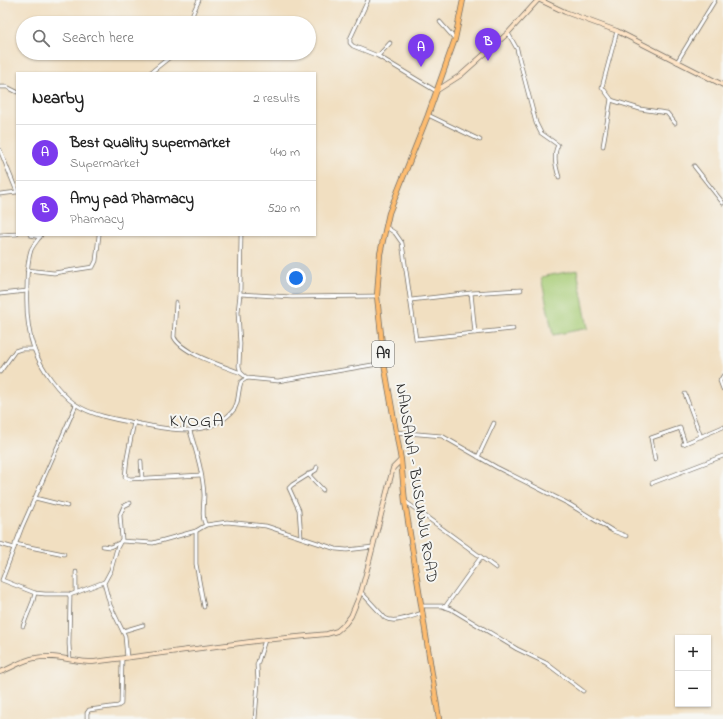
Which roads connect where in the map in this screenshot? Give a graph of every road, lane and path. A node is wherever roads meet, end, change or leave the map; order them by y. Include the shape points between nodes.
1 (199, 0) edge
2 (368, 0) edge
3 (464, 0) edge
4 (539, 0) edge
5 (716, 0) edge
6 (194, 16) edge
7 (440, 22) dead end
8 (617, 31) junction
9 (508, 33) junction
10 (455, 39) junction
11 (390, 42) dead end
12 (378, 56) junction
13 (168, 60) edge
14 (677, 62) junction
15 (156, 71) edge
16 (723, 85) edge
17 (0, 87) edge
18 (436, 91) junction
19 (16, 92) edge
20 (610, 100) junction
21 (428, 115) junction
22 (675, 123) dead end
23 (480, 140) dead end
24 (603, 146) dead end
25 (0, 150) edge
26 (694, 166) dead end
27 (559, 177) dead end
28 (16, 190) edge
29 (16, 192) edge
30 (0, 194) edge
31 (723, 203) edge
32 (386, 227) junction
33 (16, 234) edge
34 (0, 235) edge
35 (41, 236) edge
36 (99, 236) edge
37 (241, 236) edge
38 (27, 270) junction
39 (521, 290) dead end
40 (27, 291) junction
41 (471, 293) junction
42 (0, 294) edge
43 (240, 294) junction
44 (377, 296) junction
45 (411, 300) junction
46 (176, 302) dead end
47 (513, 329) dead end
48 (475, 333) junction
49 (34, 349) junction
50 (384, 363) junction
51 (0, 372) edge
52 (241, 373) junction
53 (723, 376) edge
54 (247, 378) junction
55 (723, 389) edge
56 (685, 394) dead end
57 (76, 405) junction
58 (134, 422) junction
59 (494, 423) dead end
60 (723, 427) edge
61 (190, 431) junction
62 (395, 432) junction
63 (701, 437) junction
64 (723, 456) edge
65 (478, 457) junction
66 (401, 460) junction
67 (654, 460) dead end
68 (141, 461) dead end
69 (318, 467) dead end
70 (308, 474) junction
71 (201, 475) junction
72 (142, 479) junction
73 (652, 483) dead end
74 (323, 490) dead end
75 (35, 498) junction
76 (405, 502) junction
77 (130, 503) dead end
78 (66, 506) dead end
79 (206, 525) junction
80 (196, 531) junction
81 (626, 536) dead end
82 (301, 537) junction
83 (120, 542) junction
84 (0, 544) edge
85 (16, 544) junction
86 (103, 546) dead end
87 (373, 547) junction
88 (14, 548) junction
89 (64, 554) dead end
90 (481, 557) junction
91 (496, 568) dead end
92 (76, 572) dead end
93 (1, 582) edge
94 (104, 582) junction
95 (361, 592) junction
96 (35, 593) junction
97 (76, 593) junction
98 (70, 595) junction
99 (422, 606) junction
100 (204, 607) dead end
101 (445, 607) junction
102 (423, 613) junction
103 (143, 625) dead end
104 (23, 626) dead end
105 (123, 631) junction
106 (265, 640) junction
107 (70, 659) junction
108 (125, 659) junction
109 (0, 672) edge
110 (583, 691) dead end
111 (87, 719) edge
112 (255, 719) edge
113 (439, 719) edge

1 - 6 street
2 - 12 street via 350,43
3 - 10 main road, NANSANA - BUSUNJU ROAD / A9
4 - 8 street
4 - 9 street
5 - 14 street
7 - 10 street
8 - 14 street
8 - 20 street via 602,87
9 - 18 street via 461,75
9 - 27 street via 517,49 536,123 541,133 558,145 556,156
10 - 18 main road, NANSANA - BUSUNJU ROAD / A9
11 - 12 street
12 - 18 street
13 - 15 street
14 - 16 street
17 - 19 street
18 - 21 main road, NANSANA - BUSUNJU ROAD / A9
20 - 22 street via 640,109 667,113
20 - 24 street
21 - 23 street
21 - 32 main road, NANSANA - BUSUNJU ROAD / A9 via 389,213
25 - 28 street
26 - 31 street
29 - 30 street
32 - 44 main road, NANSANA - BUSUNJU ROAD / A9 via 380,254
32 - 45 street via 395,233 402,244
33 - 34 street
35 - 38 street via 32,248
36 - 38 street via 93,267 54,273
37 - 43 street
38 - 40 street
39 - 41 street
40 - 42 street
40 - 49 street via 27,316
41 - 45 street
41 - 48 street
43 - 44 street via 292,297
43 - 52 street via 238,312
44 - 50 main road, NANSANA - BUSUNJU ROAD / A9
45 - 48 street via 416,339
46 - 52 street via 176,342 191,352
47 - 48 street
49 - 51 street via 15,351
49 - 57 street via 51,379
50 - 54 street via 278,381
50 - 62 main road, NANSANA - BUSUNJU ROAD / A9
52 - 54 street
53 - 55 street via 720,381
54 - 61 street via 241,382 237,406 230,414 211,426
56 - 63 street
57 - 58 street via 98,415
57 - 75 street
58 - 61 street
58 - 72 street via 125,477
59 - 65 street
60 - 63 street
61 - 71 street
62 - 65 street via 442,436
62 - 66 main road, NANSANA - BUSUNJU ROAD / A9
63 - 67 street via 684,444 680,428 651,438
64 - 73 street
65 - 81 street
66 - 76 main road, NANSANA - BUSUNJU ROAD / A9
66 - 87 street via 393,468
68 - 72 street
69 - 70 street
70 - 74 street
70 - 82 street via 289,488 299,510
71 - 72 street
71 - 79 street
75 - 78 street
75 - 85 street
76 - 90 street
76 - 99 main road, NANSANA - BUSUNJU ROAD / A9
77 - 83 street via 123,508 120,515
79 - 80 street
79 - 82 street via 227,522 252,524
80 - 83 street via 153,543
80 - 100 street via 196,564
82 - 87 street via 336,549
83 - 86 street via 110,547
83 - 94 street via 111,570
84 - 88 street
85 - 88 street
85 - 89 street
87 - 95 street
88 - 93 street
90 - 91 street
90 - 101 street
92 - 97 street
93 - 96 street
94 - 97 street
94 - 105 street via 110,605
95 - 102 street via 388,620
95 - 106 street via 351,616 336,631
96 - 98 street
96 - 104 street
97 - 98 street
98 - 107 street
99 - 101 street
99 - 102 main road, NANSANA - BUSUNJU ROAD / A9
101 - 110 street via 546,663
102 - 113 main road, NANSANA - BUSUNJU ROAD / A9
103 - 105 street
105 - 108 street
106 - 108 street
106 - 112 street via 257,665
107 - 108 street via 93,662
107 - 109 street via 36,657
108 - 111 street via 121,704 89,710

